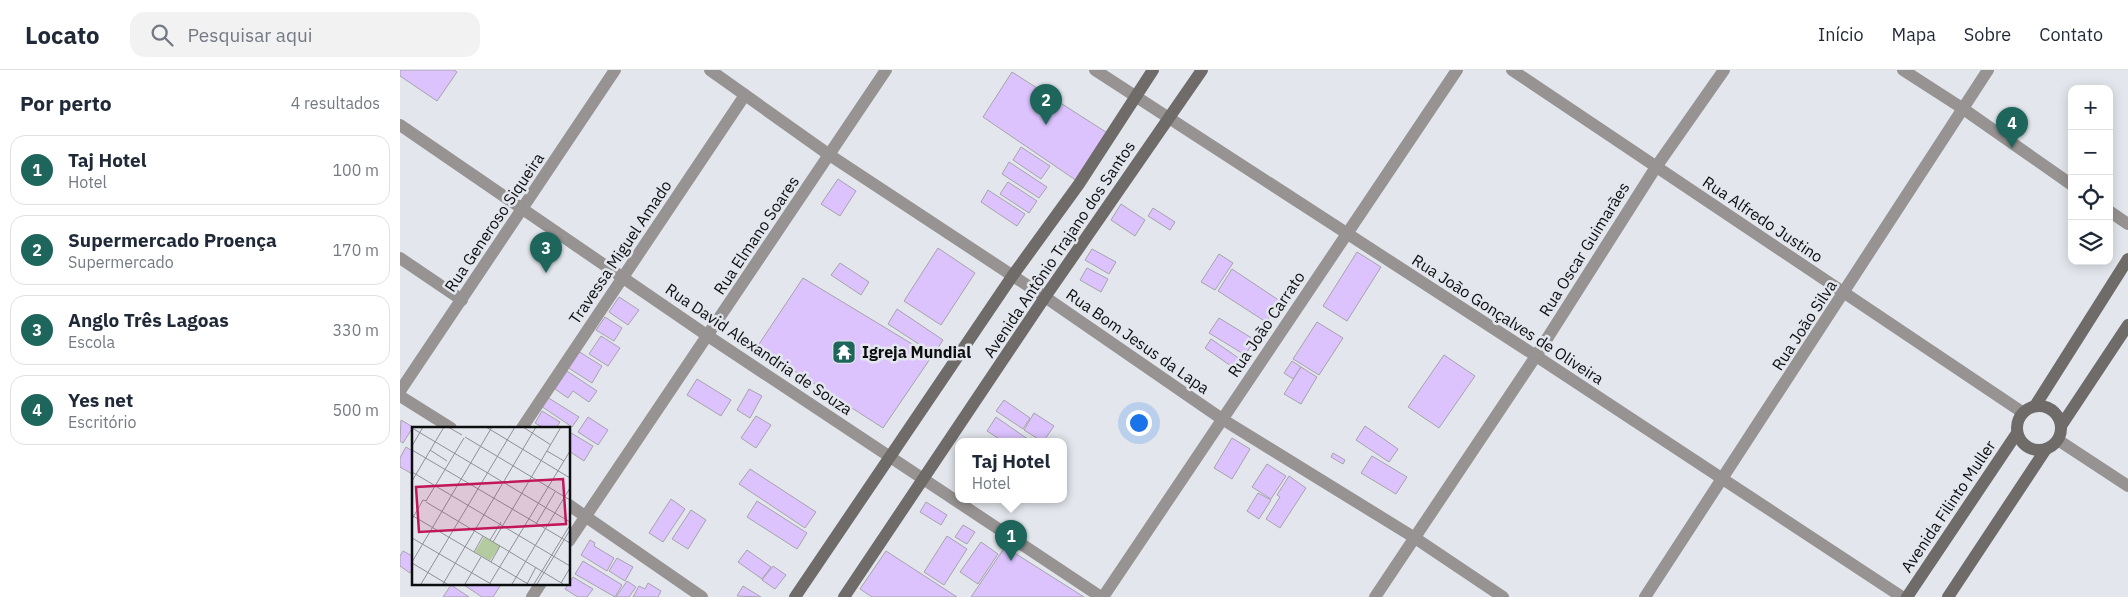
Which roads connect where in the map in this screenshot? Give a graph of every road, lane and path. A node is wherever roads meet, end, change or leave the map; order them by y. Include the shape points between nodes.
1 (615, 70) edge
2 (710, 70) edge
3 (886, 70) edge
4 (1095, 70) edge
5 (1153, 70) edge
6 (1202, 70) edge
7 (1457, 70) edge
8 (1512, 70) edge
9 (1724, 70) edge
10 (1903, 70) edge
11 (1988, 70) edge
12 (745, 95) junction
13 (1135, 97) junction
14 (1962, 108) junction
15 (1169, 118) junction
16 (400, 126) edge
17 (828, 154) junction
18 (1656, 167) junction
19 (2068, 182) edge
20 (522, 209) junction
21 (2113, 214) edge
22 (2128, 224) edge
23 (1347, 234) junction
24 (400, 258) edge
25 (2128, 259) edge
26 (1014, 275) junction
27 (622, 277) junction
28 (1844, 293) junction
29 (1046, 296) junction
30 (462, 300) junction
31 (2128, 325) edge
32 (708, 336) junction
33 (1536, 356) junction
34 (400, 391) edge
35 (400, 396) edge
36 (2035, 406) junction
37 (2022, 412) junction
38 (1222, 418) junction
39 (2061, 426) junction
40 (449, 427) edge
41 (523, 427) edge
42 (2017, 433) junction
43 (2058, 440) junction
44 (2046, 449) junction
45 (890, 457) junction
46 (923, 478) junction
47 (1722, 480) junction
48 (2128, 486) edge
49 (955, 499) edge
50 (961, 503) edge
51 (570, 506) edge
52 (586, 516) junction
53 (1415, 538) junction
54 (570, 540) edge
55 (540, 584) edge
56 (532, 597) edge
57 (702, 597) edge
58 (795, 597) edge
59 (844, 597) edge
60 (1102, 597) edge
61 (1375, 597) edge
62 (1503, 597) edge
63 (1644, 597) edge
64 (1902, 597) edge
65 (1907, 597) edge
66 (1948, 597) edge

1 - 20 street, Rua Generoso Siqueira
2 - 12 street, Rua Bom Jesus da Lapa
3 - 17 street, Rua Elmano Soares
4 - 13 street, Rua João Gonçalves de Oliveira
5 - 13 main road, Avenida Antônio Trajano dos Santos
6 - 15 main road, Avenida Antônio Trajano dos Santos
7 - 23 street, Rua João Carrato
8 - 18 street, Rua Alfredo Justino
9 - 18 street, Rua Oscar Guimarães
10 - 14 street
11 - 14 street, Rua João Silva
12 - 17 street, Rua Bom Jesus da Lapa
12 - 27 street, Travessa Miguel Amado
13 - 15 street, Rua João Gonçalves de Oliveira
13 - 26 main road, Avenida Antônio Trajano dos Santos via 1079,184
14 - 19 street
14 - 28 street, Rua João Silva
15 - 23 street, Rua João Gonçalves de Oliveira
15 - 29 main road, Avenida Antônio Trajano dos Santos
16 - 20 street, Rua David Alexandria de Souza
17 - 26 street, Rua Bom Jesus da Lapa
17 - 32 street, Rua Elmano Soares
18 - 28 street, Rua Alfredo Justino
18 - 33 street, Rua Oscar Guimarães
20 - 27 street, Rua David Alexandria de Souza
20 - 30 street, Rua Generoso Siqueira
21 - 22 street
23 - 33 street, Rua João Gonçalves de Oliveira
23 - 38 street, Rua João Carrato
24 - 30 street
25 - 36 main road
26 - 29 street, Rua Bom Jesus da Lapa
26 - 45 main road, Avenida Antônio Trajano dos Santos
27 - 32 street, Rua David Alexandria de Souza
27 - 41 street, Travessa Miguel Amado
28 - 37 street, Rua Alfredo Justino
28 - 47 street, Rua João Silva
29 - 38 street, Rua Bom Jesus da Lapa
29 - 46 main road, Avenida Antônio Trajano dos Santos
30 - 34 street, Rua Generoso Siqueira
31 - 39 main road
32 - 45 street, Rua David Alexandria de Souza
32 - 52 street, Rua Elmano Soares
33 - 47 street, Rua João Gonçalves de Oliveira
33 - 53 street, Rua Oscar Guimarães
35 - 40 street
36 - 37 main road
36 - 39 main road via 2043,406 2055,413
37 - 42 main road via 2016,426
38 - 53 street, Rua Bom Jesus da Lapa
38 - 60 street, Rua João Carrato
39 - 43 main road
42 - 44 main road via 2020,440 2032,449
42 - 65 main road, Avenida Filinto Muller
43 - 44 main road
43 - 48 street
44 - 66 main road
45 - 46 street, Rua David Alexandria de Souza
45 - 58 main road, Avenida Antônio Trajano dos Santos
46 - 49 street, Rua David Alexandria de Souza
46 - 59 main road, Avenida Antônio Trajano dos Santos
47 - 63 street, Rua João Silva
47 - 64 street, Rua João Gonçalves de Oliveira
50 - 60 street, Rua David Alexandria de Souza
51 - 52 street
52 - 54 street, Rua Elmano Soares
52 - 57 street
53 - 61 street, Rua Oscar Guimarães
53 - 62 street, Rua Bom Jesus da Lapa
55 - 56 street

